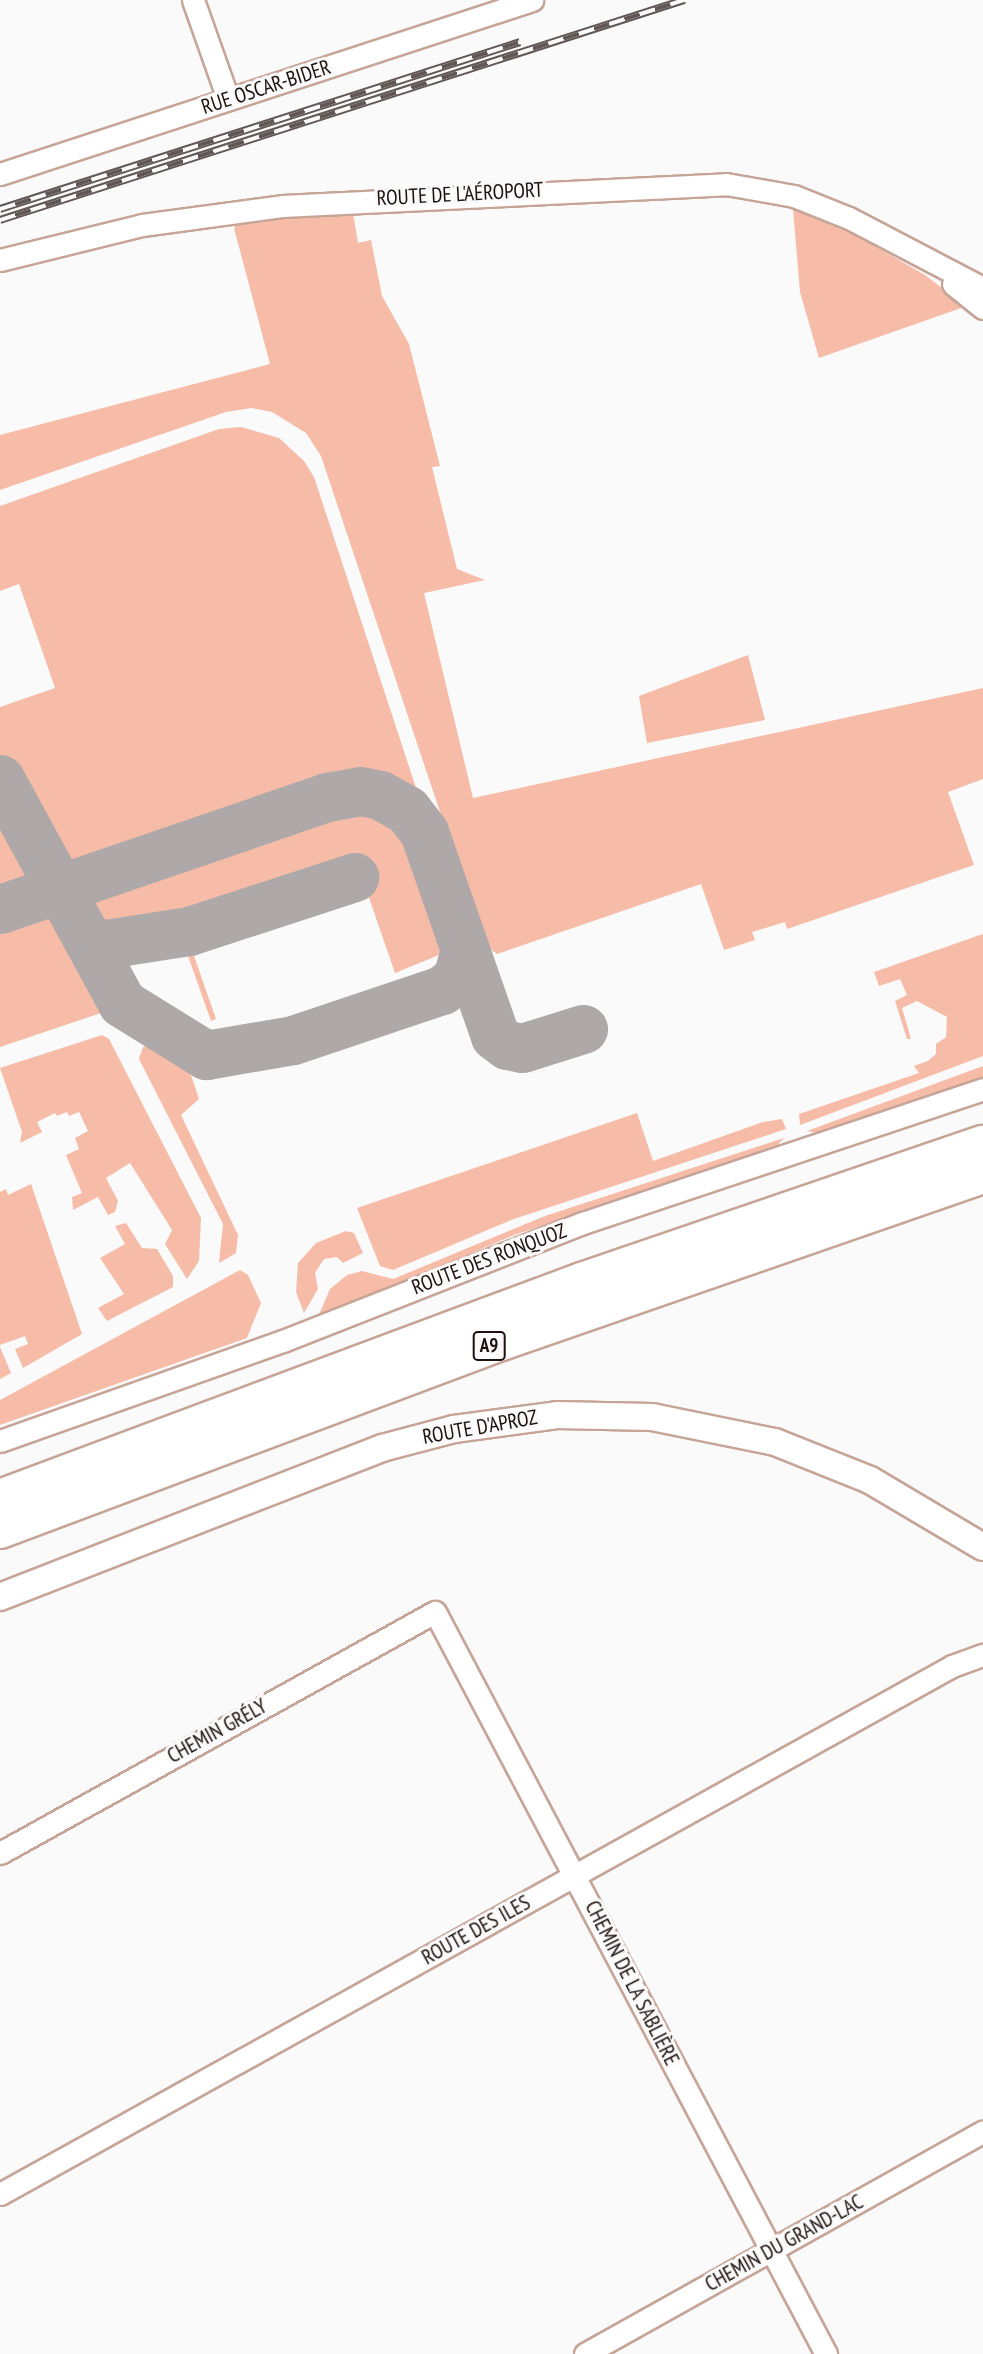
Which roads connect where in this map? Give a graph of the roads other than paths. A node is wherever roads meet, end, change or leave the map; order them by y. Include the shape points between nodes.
1 (192, 0) edge
2 (532, 0) edge
3 (228, 100) junction
4 (0, 174) edge
5 (913, 252) junction
6 (0, 260) edge
7 (983, 288) edge
8 (983, 308) edge
9 (983, 1088) edge
10 (983, 1134) edge
11 (983, 1145) edge
12 (983, 1174) edge
13 (881, 1179) junction
14 (0, 1441) edge
15 (0, 1499) edge
16 (0, 1529) edge
17 (973, 1541) edge
18 (983, 1553) edge
19 (0, 1597) edge
20 (435, 1612) joint
21 (983, 1642) edge
22 (983, 1654) edge
23 (952, 1666) junction
24 (0, 1853) edge
25 (576, 1874) junction
26 (983, 2132) edge
27 (0, 2194) edge
28 (770, 2250) junction
29 (586, 2354) edge
30 (826, 2354) edge

1 - 3 street
2 - 3 street, RUE OSCAR-BIDER
3 - 4 street, RUE OSCAR-BIDER
5 - 6 street, ROUTE DE L'AÉROPORT via 794,196 726,184 282,206 142,225
5 - 7 street, ROUTE DE L'AÉROPORT
5 - 8 street, ROUTE DE L'AÉROPORT
9 - 14 street, ROUTE DES RONQUOZ via 583,1223 283,1341
10 - 13 highway
11 - 13 highway, A9
12 - 16 highway, A9 via 513,1337
13 - 15 highway, A9 via 271,1395
17 - 18 street, ROUTE D'APROZ
17 - 19 street, ROUTE D'APROZ via 850,1471 750,1435 652,1417 532,1416 454,1429 382,1448
20 - 24 street, CHEMIN GRÉLY
20 - 25 street, CHEMIN DE LA SABLIÈRE
21 - 23 street, ROUTE DES ILES
22 - 23 street, ROUTE DES ILES
23 - 25 street, ROUTE DES ILES
25 - 27 street, ROUTE DES ILES
25 - 28 street, CHEMIN DE LA SABLIÈRE
26 - 28 street, CHEMIN DU GRAND-LAC
28 - 29 street, CHEMIN DU GRAND-LAC
28 - 30 street, CHEMIN DE LA SABLIÈRE

